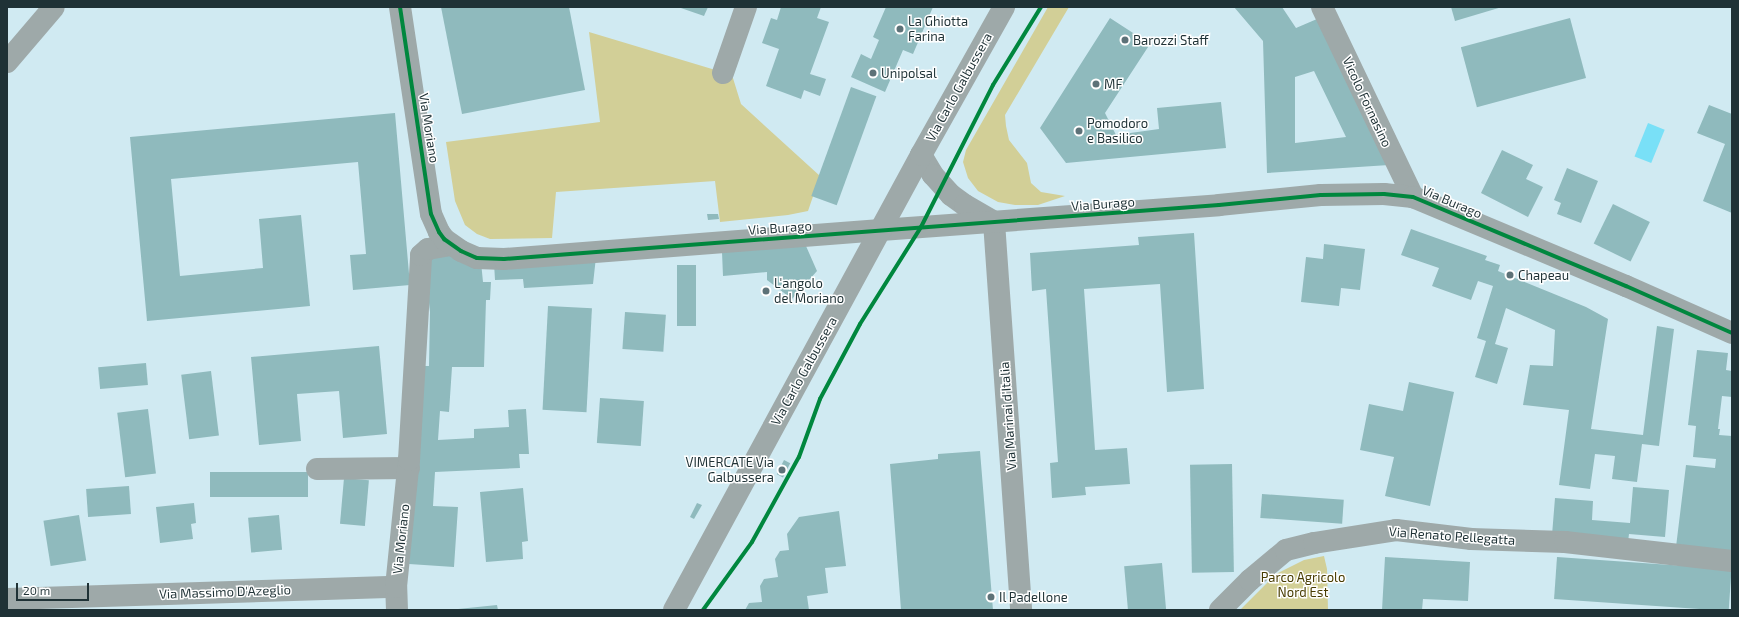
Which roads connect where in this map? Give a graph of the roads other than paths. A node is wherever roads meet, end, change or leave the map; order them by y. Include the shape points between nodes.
1 (54, 7) edge
2 (400, 7) edge
3 (746, 7) edge
4 (1004, 7) edge
5 (1322, 7) edge
6 (7, 62) edge
7 (723, 73) dead end
8 (921, 155) junction
9 (1413, 197) junction
10 (994, 222) junction
11 (881, 230) junction
12 (451, 245) junction
13 (1732, 333) edge
14 (409, 468) junction
15 (317, 469) dead end
16 (1732, 561) edge
17 (396, 587) junction
18 (7, 599) edge
19 (397, 610) edge
20 (674, 610) edge
21 (1021, 610) edge
22 (1220, 610) edge

1 - 6 street
2 - 12 street, Via Moriano via 431,214 439,232
3 - 7 street
4 - 8 street, Via Carlo Galbussera
5 - 9 street, Vicolo Fornasino
8 - 10 street via 933,175 952,195
8 - 11 street, Via Carlo Galbussera
9 - 10 street, Via Burago via 1384,194 1321,195
9 - 13 street, Via Burago
10 - 11 street, Via Burago
10 - 21 street, Via Marinai d'Italia
11 - 12 street, Via Burago via 504,259 477,258
11 - 20 street, Via Carlo Galbussera
12 - 14 street, Via Moriano via 428,249 421,255
14 - 15 street
14 - 17 street, Via Moriano
16 - 22 street, Via Renato Pellegatta via 1565,542 1471,539 1396,530 1321,541 1286,550 1250,580
17 - 18 street, Via Massimo D'Azeglio
17 - 19 street, Via Moriano

